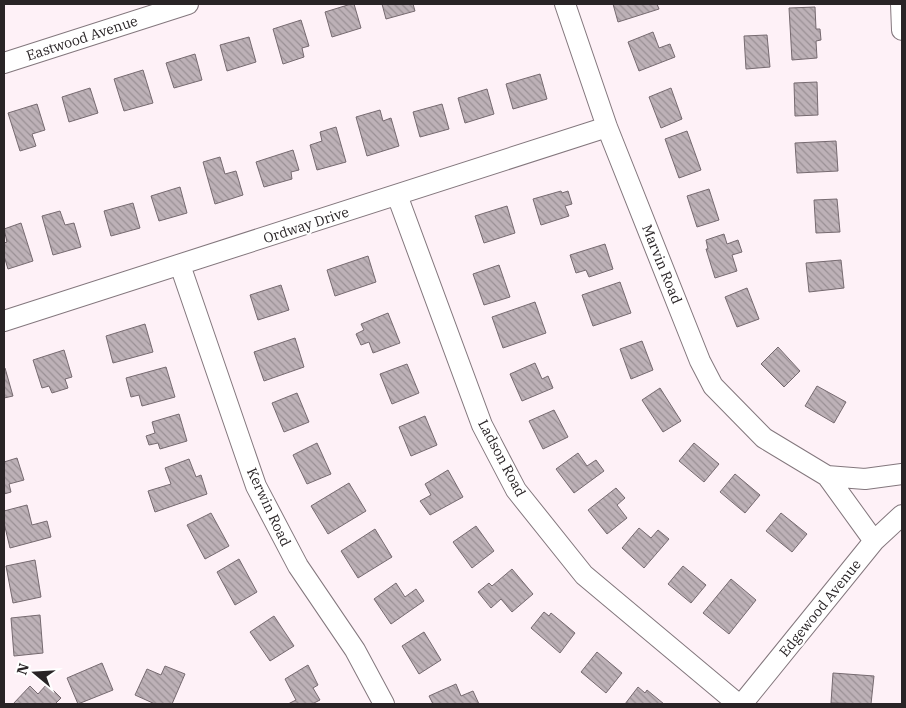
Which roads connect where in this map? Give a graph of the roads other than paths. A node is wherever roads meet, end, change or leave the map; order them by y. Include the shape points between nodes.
1 (188, 4) edge
2 (565, 4) edge
3 (901, 4) edge
4 (902, 30) edge
5 (4, 63) edge
6 (607, 127) junction
7 (397, 195) junction
8 (180, 265) junction
9 (4, 321) edge
10 (902, 474) edge
11 (827, 476) junction
12 (902, 516) edge
13 (874, 541) junction
14 (384, 704) edge
15 (740, 704) edge

1 - 5 street, Eastwood Avenue
2 - 6 street, Marvin Road
3 - 4 street
6 - 7 street, Ordway Drive
6 - 11 street, Marvin Road via 700,361 713,386 764,438
7 - 8 street, Ordway Drive
7 - 15 street, Ladson Road via 482,425 516,490 584,576
8 - 9 street, Ordway Drive
8 - 14 street, Kerwin Road via 256,486 298,566 355,650
10 - 11 street, Marvin Road via 865,479
11 - 13 street, Marvin Road
12 - 13 street, Edgewood Avenue
13 - 15 street, Edgewood Avenue

